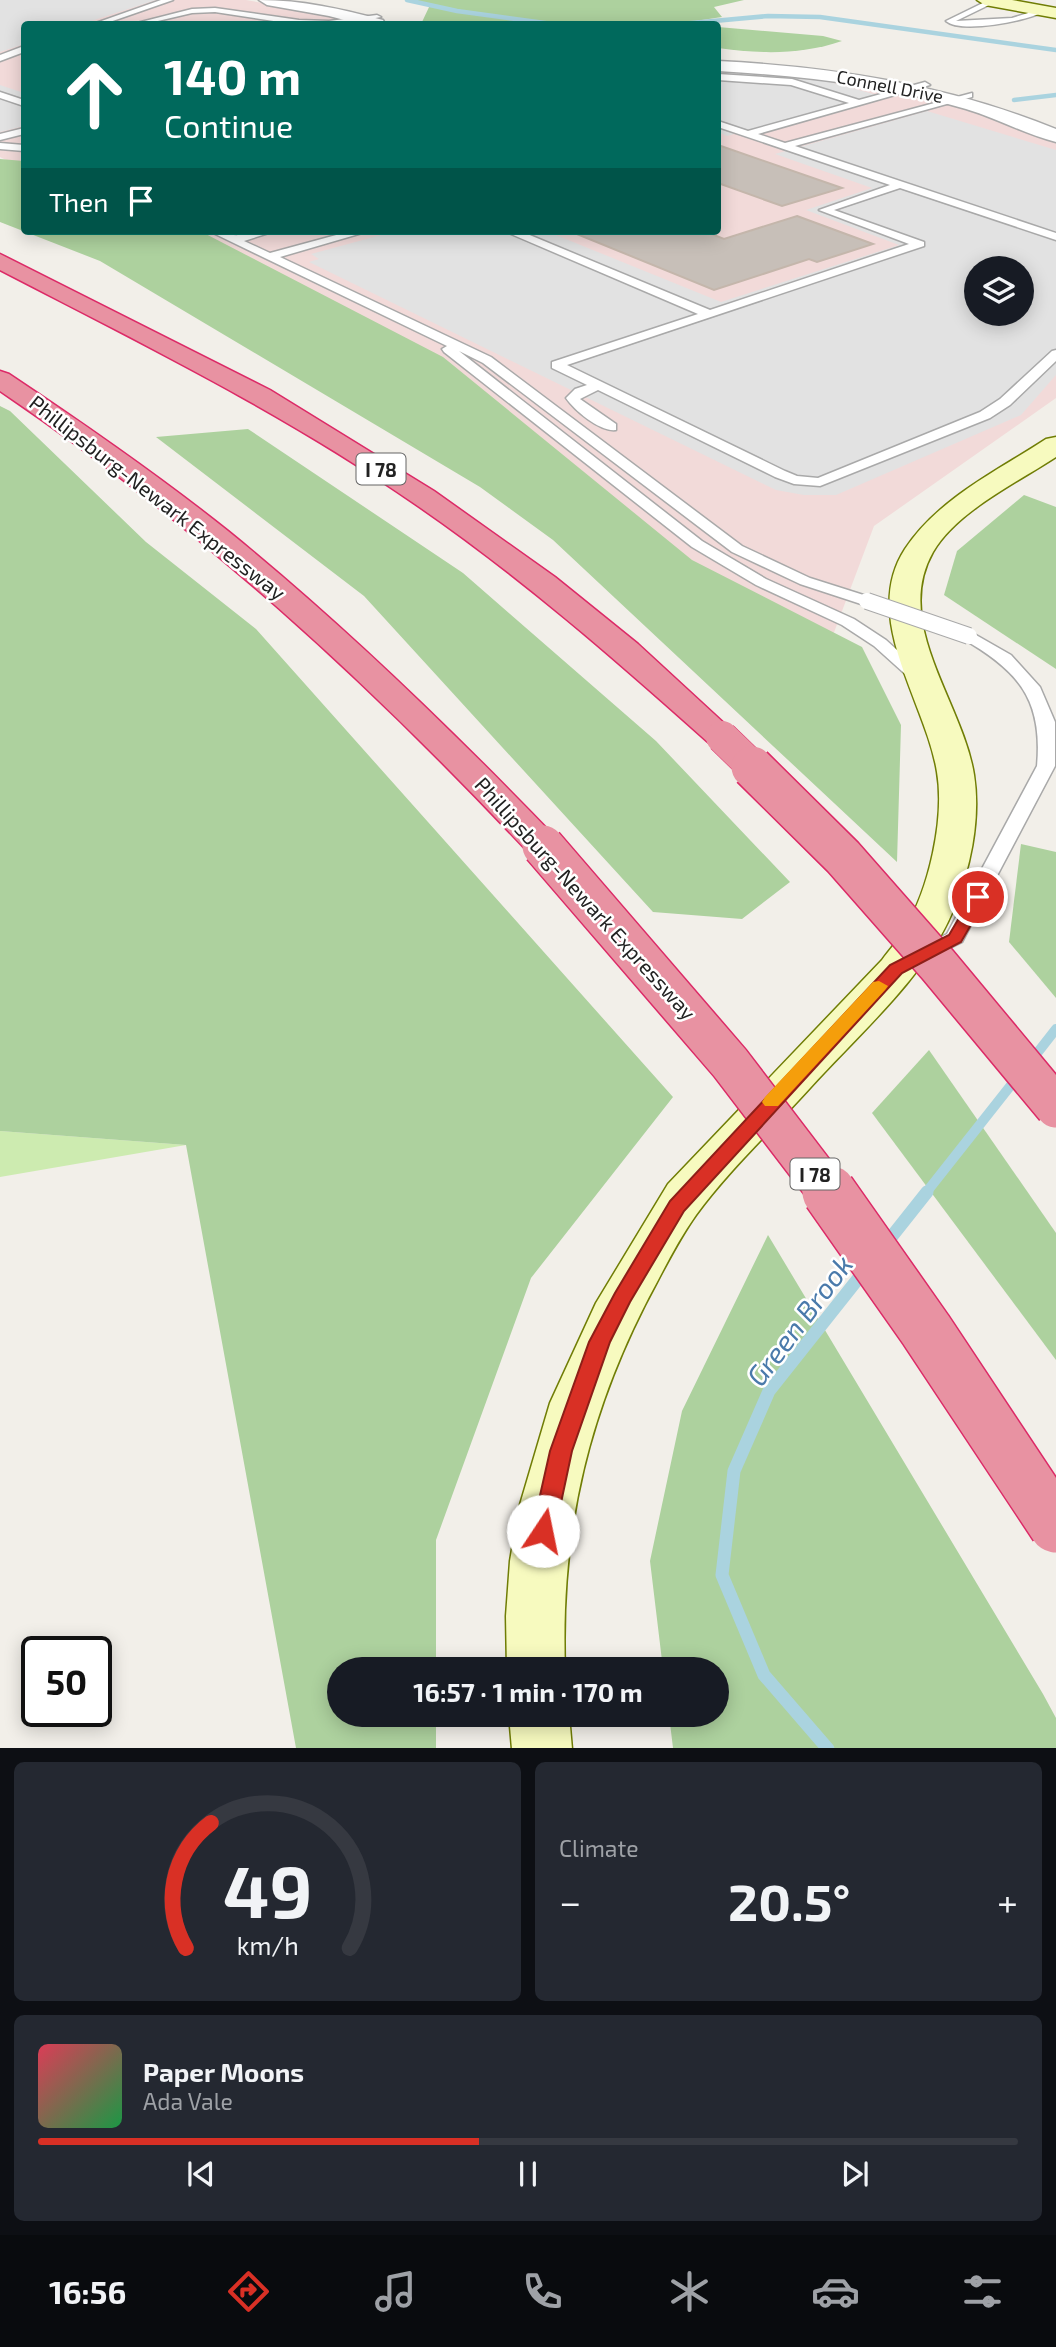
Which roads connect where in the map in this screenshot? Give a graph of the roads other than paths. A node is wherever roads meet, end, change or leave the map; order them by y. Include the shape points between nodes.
1 (169, 0) edge
2 (267, 0) edge
3 (988, 1) edge
4 (301, 2) edge
5 (1049, 12) edge
6 (376, 20) edge
7 (106, 21) edge
8 (150, 21) edge
9 (286, 21) edge
10 (21, 50) edge
11 (0, 58) edge
12 (721, 63) edge
13 (721, 78) edge
14 (918, 87) junction
15 (0, 94) edge
16 (962, 97) junction
17 (21, 102) edge
18 (859, 103) junction
19 (721, 125) edge
20 (1056, 125) edge
21 (21, 132) edge
22 (747, 134) junction
23 (1056, 136) edge
24 (0, 137) edge
25 (0, 146) edge
26 (785, 146) junction
27 (21, 148) edge
28 (900, 185) junction
29 (223, 235) edge
30 (253, 235) edge
31 (348, 235) edge
32 (520, 235) edge
33 (1056, 237) edge
34 (234, 240) junction
35 (268, 257) junction
36 (0, 261) edge
37 (709, 314) junction
38 (430, 335) junction
39 (1056, 354) edge
40 (0, 379) edge
41 (598, 386) junction
42 (611, 426) dead end
43 (1056, 445) edge
44 (927, 684) junction
45 (896, 969) junction
46 (1056, 1107) edge
47 (1056, 1526) edge
48 (536, 1657) edge
49 (540, 1727) edge
50 (542, 1748) edge

1 - 7 lane
2 - 4 street
3 - 5 main road
3 - 5 lane via 950,21 1013,20
4 - 6 street
8 - 9 lane via 215,10
10 - 11 lane
12 - 14 street, Connell Drive
13 - 18 lane via 792,82
14 - 16 street, Connell Drive
14 - 18 lane
15 - 17 lane
16 - 20 street, Connell Drive
16 - 23 street, Connell Drive
16 - 26 lane
18 - 22 lane
19 - 22 lane
21 - 24 lane
22 - 26 lane
25 - 27 lane
26 - 28 lane
28 - 33 lane
28 - 37 lane via 824,210 920,244
29 - 34 lane
30 - 34 lane
31 - 35 lane
32 - 37 lane
34 - 35 lane
35 - 38 lane
36 - 46 highway, I 78, bridge via 261,396 424,497 544,584 722,737 843,857
37 - 41 lane via 556,365
38 - 44 lane via 697,544 761,582 848,622
38 - 45 lane, bridge via 486,360 737,549 805,581 969,636 1006,658 1041,694 1050,712 1052,746 1046,766 956,938
39 - 41 lane via 985,415 820,482 780,474
40 - 47 highway, Phillipsburg-Newark Expressway / I 78, bridge via 183,511 274,584 425,724 543,846 709,1037 789,1138 891,1280
41 - 42 lane via 573,398
43 - 44 main road via 946,519 917,553 909,570 905,615
44 - 45 main road via 946,729 956,775 957,823 947,871 926,926
45 - 48 main road via 677,1206 616,1309 580,1393 547,1509 536,1574
49 - 50 main road

